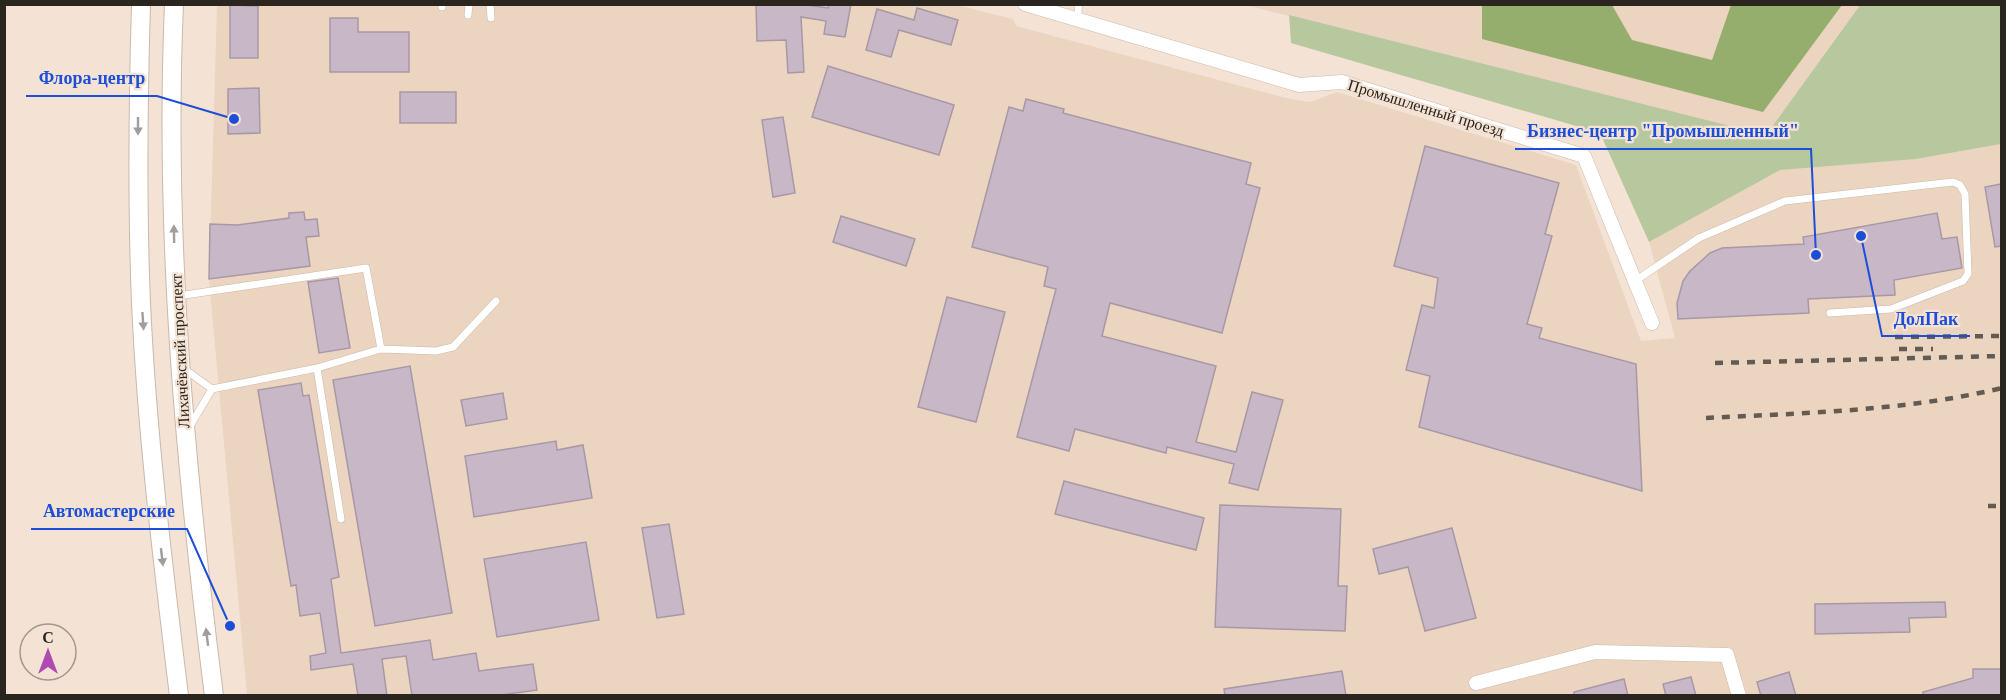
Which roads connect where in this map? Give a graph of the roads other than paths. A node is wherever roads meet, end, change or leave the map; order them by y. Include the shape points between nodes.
1 (141, 4) edge
2 (174, 4) edge
3 (468, 4) edge
4 (490, 4) edge
5 (1024, 4) edge
6 (1079, 4) edge
7 (468, 15) dead end
8 (491, 18) dead end
9 (1077, 20) junction
10 (1635, 281) junction
11 (176, 296) junction
12 (496, 301) dead end
13 (1830, 313) dead end
14 (1652, 322) dead end
15 (381, 349) junction
16 (179, 364) junction
17 (317, 368) junction
18 (213, 389) junction
19 (185, 436) junction
20 (341, 519) dead end
21 (1476, 683) dead end
22 (179, 696) edge
23 (214, 696) edge
24 (1739, 696) edge

1 -> 22 main road, Лихачёвский проспект via 141,303 159,532
11 -> 2 main road, Лихачёвский проспект
3 - 7 lane
4 - 8 lane
5 - 9 street, Промышленный проезд
6 - 9 lane
9 - 10 street, Промышленный проезд via 1299,85 1342,82 1584,156
10 - 13 lane via 1699,238 1785,201 1953,182 1960,185 1965,194 1968,274 1963,281 1891,309
10 - 14 street, Промышленный проезд
11 - 15 lane via 366,268
11 - 16 main road, Лихачёвский проспект
12 - 15 lane via 453,347 436,351
15 - 17 lane
16 - 18 lane
16 - 19 main road, Лихачёвский проспект
17 - 18 lane
17 - 20 lane
18 - 19 lane
23 -> 19 main road, Лихачёвский проспект
21 - 24 street via 1595,652 1727,655

